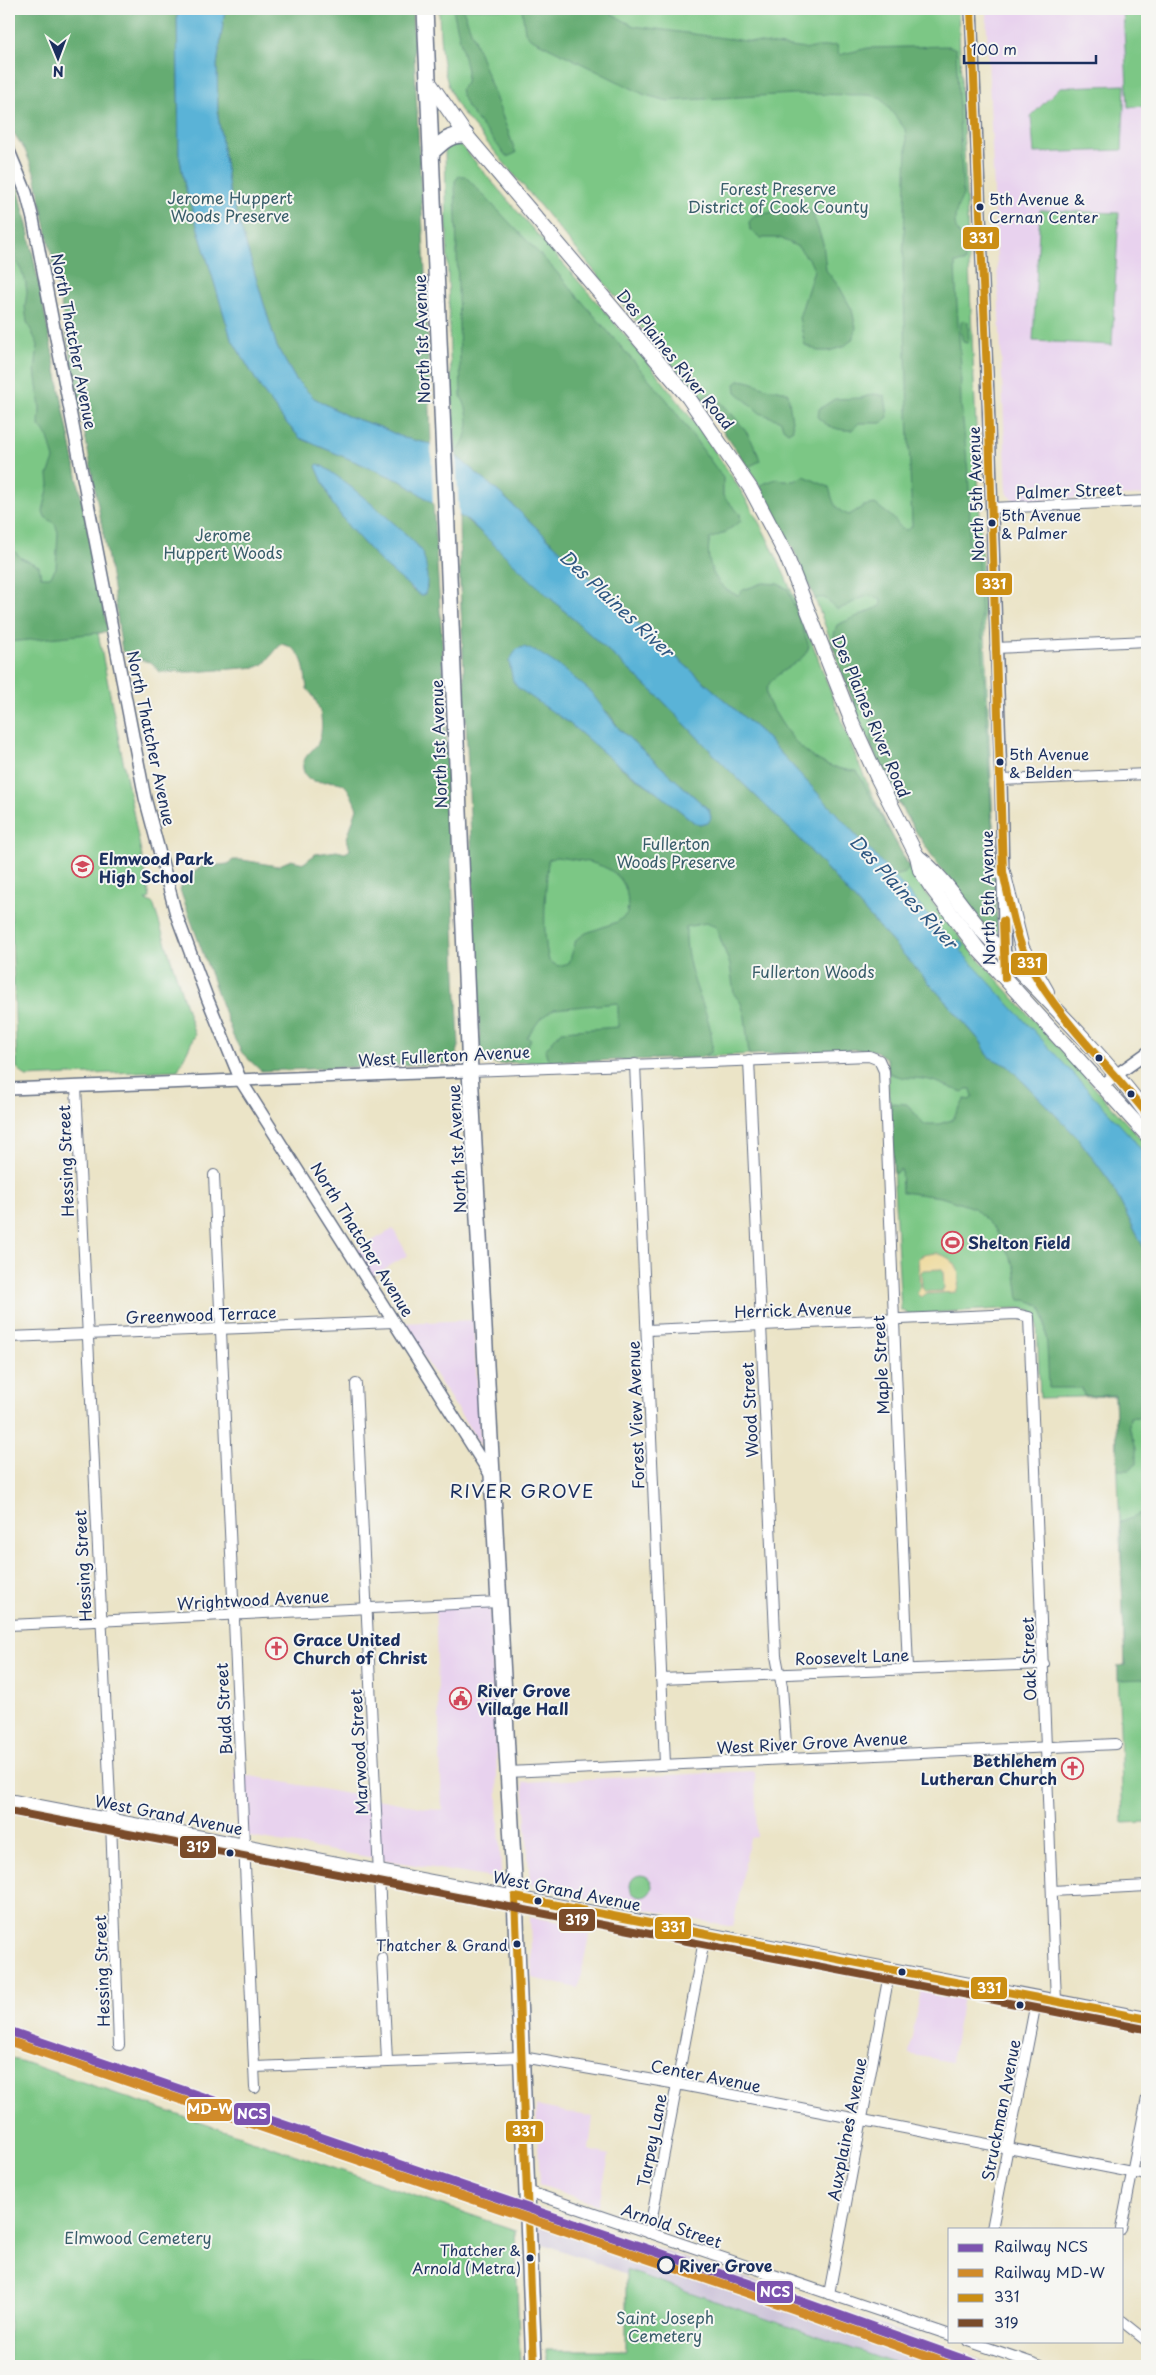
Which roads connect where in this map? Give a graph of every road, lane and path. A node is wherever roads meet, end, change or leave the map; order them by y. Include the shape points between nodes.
1 (426, 9) edge
2 (971, 9) edge
3 (429, 82) junction
4 (466, 135) junction
5 (9, 151) edge
6 (431, 153) junction
7 (1147, 501) edge
8 (991, 508) junction
9 (1147, 641) edge
10 (995, 648) junction
11 (1147, 774) edge
12 (1001, 780) junction
13 (917, 856) junction
14 (1003, 872) junction
15 (1004, 954) junction
16 (1005, 978) junction
17 (1059, 1012) junction
18 (1147, 1053) edge
19 (749, 1060) junction
20 (879, 1060) joint
21 (635, 1064) junction
22 (470, 1071) junction
23 (1116, 1074) junction
24 (241, 1081) junction
25 (1102, 1085) junction
26 (76, 1086) junction
27 (9, 1089) edge
28 (1147, 1114) edge
29 (1147, 1135) edge
30 (214, 1175) dead end
31 (1029, 1317) joint
32 (893, 1320) junction
33 (394, 1322) junction
34 (760, 1325) junction
35 (221, 1329) junction
36 (647, 1330) junction
37 (86, 1334) junction
38 (9, 1336) edge
39 (356, 1384) dead end
40 (492, 1478) junction
41 (499, 1602) junction
42 (366, 1608) junction
43 (233, 1614) junction
44 (100, 1621) junction
45 (9, 1625) edge
46 (1044, 1664) junction
47 (908, 1669) junction
48 (780, 1674) junction
49 (661, 1679) junction
50 (1116, 1744) dead end
51 (1047, 1747) junction
52 (787, 1758) junction
53 (665, 1764) junction
54 (508, 1772) junction
55 (9, 1801) edge
56 (111, 1821) junction
57 (245, 1846) junction
58 (379, 1874) junction
59 (1147, 1886) edge
60 (1052, 1891) junction
61 (515, 1898) junction
62 (705, 1934) junction
63 (382, 1939) dead end
64 (382, 1958) dead end
65 (890, 1970) junction
66 (1037, 1997) junction
67 (1056, 2001) junction
68 (1147, 2019) edge
69 (119, 2045) dead end
70 (522, 2057) junction
71 (387, 2061) junction
72 (254, 2067) junction
73 (677, 2084) junction
74 (255, 2088) dead end
75 (1147, 2098) edge
76 (863, 2121) junction
77 (1007, 2149) junction
78 (1133, 2172) junction
79 (1147, 2175) edge
80 (527, 2191) junction
81 (992, 2228) edge
82 (1122, 2228) edge
83 (649, 2233) junction
84 (830, 2294) junction
85 (1124, 2322) edge
86 (948, 2334) edge
87 (1147, 2341) edge
88 (973, 2342) edge
89 (534, 2366) edge
90 (1041, 2366) edge

1 - 3 main road, North 1st Avenue
2 - 8 street, North 5th Avenue
3 - 4 main road, Des Plaines River Road
3 - 6 main road, North 1st Avenue
4 - 6 main road via 448,138
4 - 13 main road, Des Plaines River Road via 688,397 751,489 786,555 860,740
5 - 24 street, North Thatcher Avenue via 33,219 152,828 189,951
6 - 22 main road, North 1st Avenue
7 - 8 street, Palmer Street
8 - 10 street, North 5th Avenue
9 - 10 street
10 - 12 street, North 5th Avenue
11 - 12 street
12 - 14 street, North 5th Avenue
13 - 15 main road, Des Plaines River Road via 932,867
13 - 16 main road, Des Plaines River Road via 920,870 947,910
14 - 15 street, North 5th Avenue
14 - 17 main road via 1022,948
15 - 16 street, North 5th Avenue
15 - 17 main road, Des Plaines River Road
16 - 25 main road, Des Plaines River Road
17 - 23 main road, Des Plaines River Road
18 - 23 street
19 - 20 street, West Fullerton Avenue via 869,1056
19 - 21 street, West Fullerton Avenue
19 - 34 street, Wood Street
20 - 32 street, Maple Street via 884,1071
21 - 22 street, West Fullerton Avenue
21 - 36 street, Forest View Avenue
22 - 24 street, West Fullerton Avenue
22 - 40 main road, North 1st Avenue
23 - 25 street
23 - 28 main road, Des Plaines River Road
24 - 26 street, West Fullerton Avenue
24 - 33 street, North Thatcher Avenue
25 - 29 main road, Des Plaines River Road
26 - 27 street, West Fullerton Avenue
26 - 37 street, Hessing Street
30 - 35 street, Budd Street
31 - 32 street, Herrick Avenue via 1016,1314
31 - 46 street, Oak Street
32 - 34 street, Herrick Avenue
32 - 47 street, Maple Street
33 - 35 street, Greenwood Terrace
33 - 40 street, North Thatcher Avenue
34 - 36 street, Herrick Avenue
34 - 48 street, Wood Street via 776,1656
35 - 37 street, Greenwood Terrace
35 - 43 street, Budd Street
36 - 49 street, Forest View Avenue
37 - 38 street, Greenwood Terrace
37 - 44 street, Hessing Street
39 - 42 street, Marwood Street
40 - 41 main road, North Thatcher Avenue
41 - 42 street, Wrightwood Avenue
41 - 54 main road, North Thatcher Avenue
42 - 43 street, Wrightwood Avenue
42 - 58 street, Marwood Street
43 - 44 street, Wrightwood Avenue
43 - 57 street, Budd Street
44 - 45 street, Wrightwood Avenue
44 - 56 street, Hessing Street
46 - 47 street, Roosevelt Lane
46 - 51 street, Oak Street
47 - 48 street, Roosevelt Lane
48 - 49 street, Roosevelt Lane
48 - 52 street, Wood Street
49 - 53 street, Forest View Avenue
50 - 51 street, West River Grove Avenue
51 - 52 street, West River Grove Avenue
51 - 60 street, Oak Street
52 - 53 street, West River Grove Avenue
53 - 54 street, West River Grove Avenue
54 - 61 main road, North Thatcher Avenue
55 - 56 main road, West Grand Avenue
56 - 57 main road, West Grand Avenue
56 - 69 street, Hessing Street
57 - 58 main road, West Grand Avenue
57 - 72 street, Budd Street
58 - 61 main road, West Grand Avenue
58 - 63 street, Marwood Street
59 - 60 street
60 - 67 street, Oak Street
61 - 62 main road, West Grand Avenue
61 - 70 main road, North Thatcher Avenue
62 - 65 main road, West Grand Avenue
62 - 73 street, Tarpey Lane
64 - 71 street
65 - 66 main road, West Grand Avenue
65 - 76 street, Auxplaines Avenue
66 - 67 main road, West Grand Avenue
66 - 77 street, Struckman Avenue
67 - 68 main road, West Grand Avenue
70 - 71 street, Center Avenue
70 - 73 street, Center Avenue
70 - 80 main road, North Thatcher Avenue
71 - 72 street, Center Avenue
72 - 74 street, Budd Street
73 - 76 street, Center Avenue
73 - 83 street, Tarpey Lane
75 - 78 street
76 - 77 street, Center Avenue
76 - 84 street, Auxplaines Avenue
77 - 78 street, Center Avenue
77 - 81 street, Struckman Avenue
78 - 79 street, Center Avenue
78 - 82 street
80 - 83 street, Arnold Street
80 - 89 main road, North Thatcher Avenue
83 - 84 street, Arnold Street
84 - 86 street, Arnold Street
85 - 87 street
88 - 90 street

